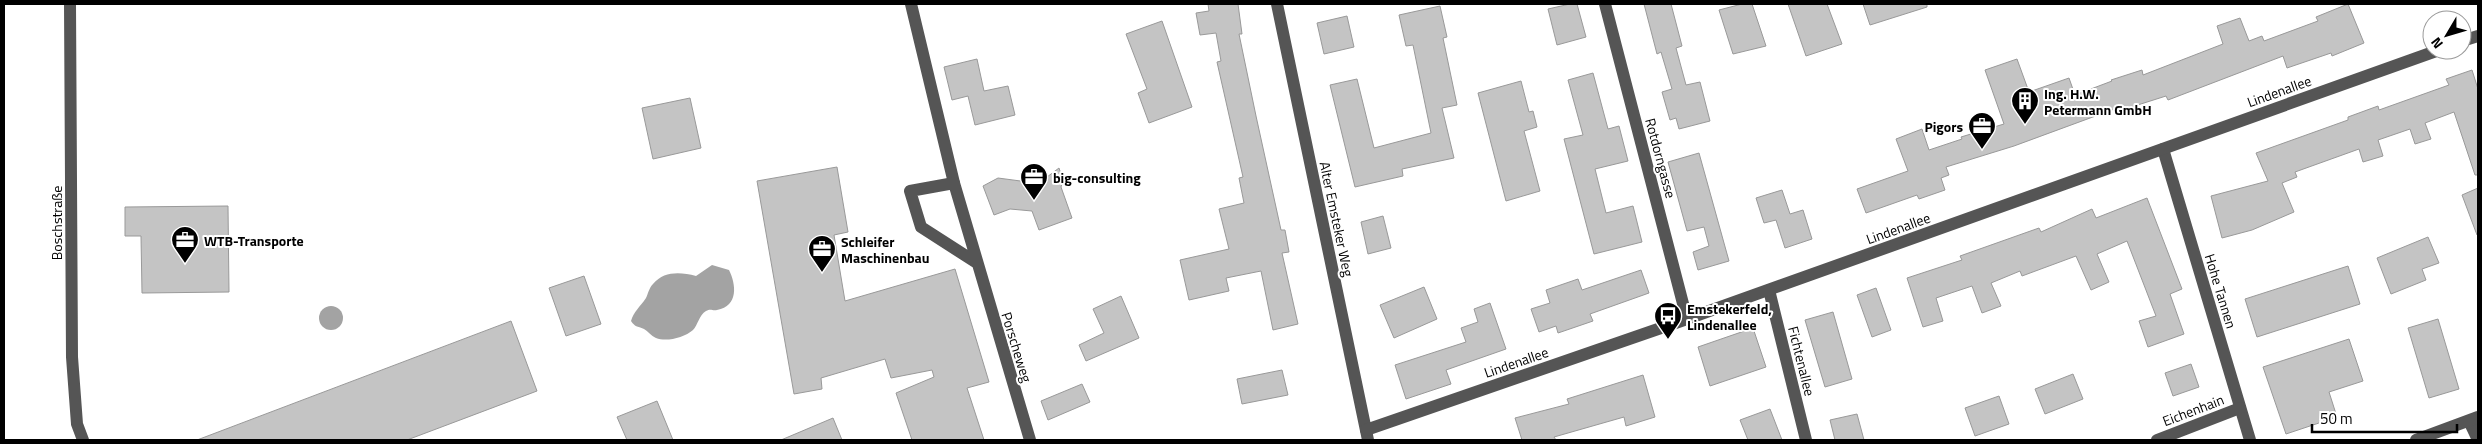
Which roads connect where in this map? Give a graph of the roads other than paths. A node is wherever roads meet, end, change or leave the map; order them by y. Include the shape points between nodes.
1 (70, 4) edge
2 (911, 4) edge
3 (1277, 4) edge
4 (1605, 4) edge
5 (2422, 56) edge
6 (2163, 149) junction
7 (954, 183) junction
8 (977, 262) junction
9 (1769, 290) junction
10 (1687, 319) junction
11 (2240, 408) junction
12 (2474, 419) edge
13 (1367, 435) edge
14 (82, 440) edge
15 (1030, 440) edge
16 (1806, 440) edge
17 (2157, 440) edge
18 (2250, 440) edge
19 (2416, 440) edge
20 (2478, 440) edge

1 - 14 street, Boschstraße via 72,357 77,424
2 - 7 street, Porscheweg
3 - 13 street, Alter Emsteker Weg
4 - 10 street, Rotdorngasse
5 - 6 street, Lindenallee
6 - 9 street, Lindenallee
6 - 11 street, Hohe Tannen
7 - 8 street, Porscheweg
7 - 8 street via 910,191 921,227
8 - 15 street, Porscheweg
9 - 10 street, Lindenallee
9 - 16 street, Fichtenallee
10 - 13 street, Lindenallee
11 - 17 street, Eichenhain
11 - 18 street, Hohe Tannen
12 - 19 street
12 - 20 street

